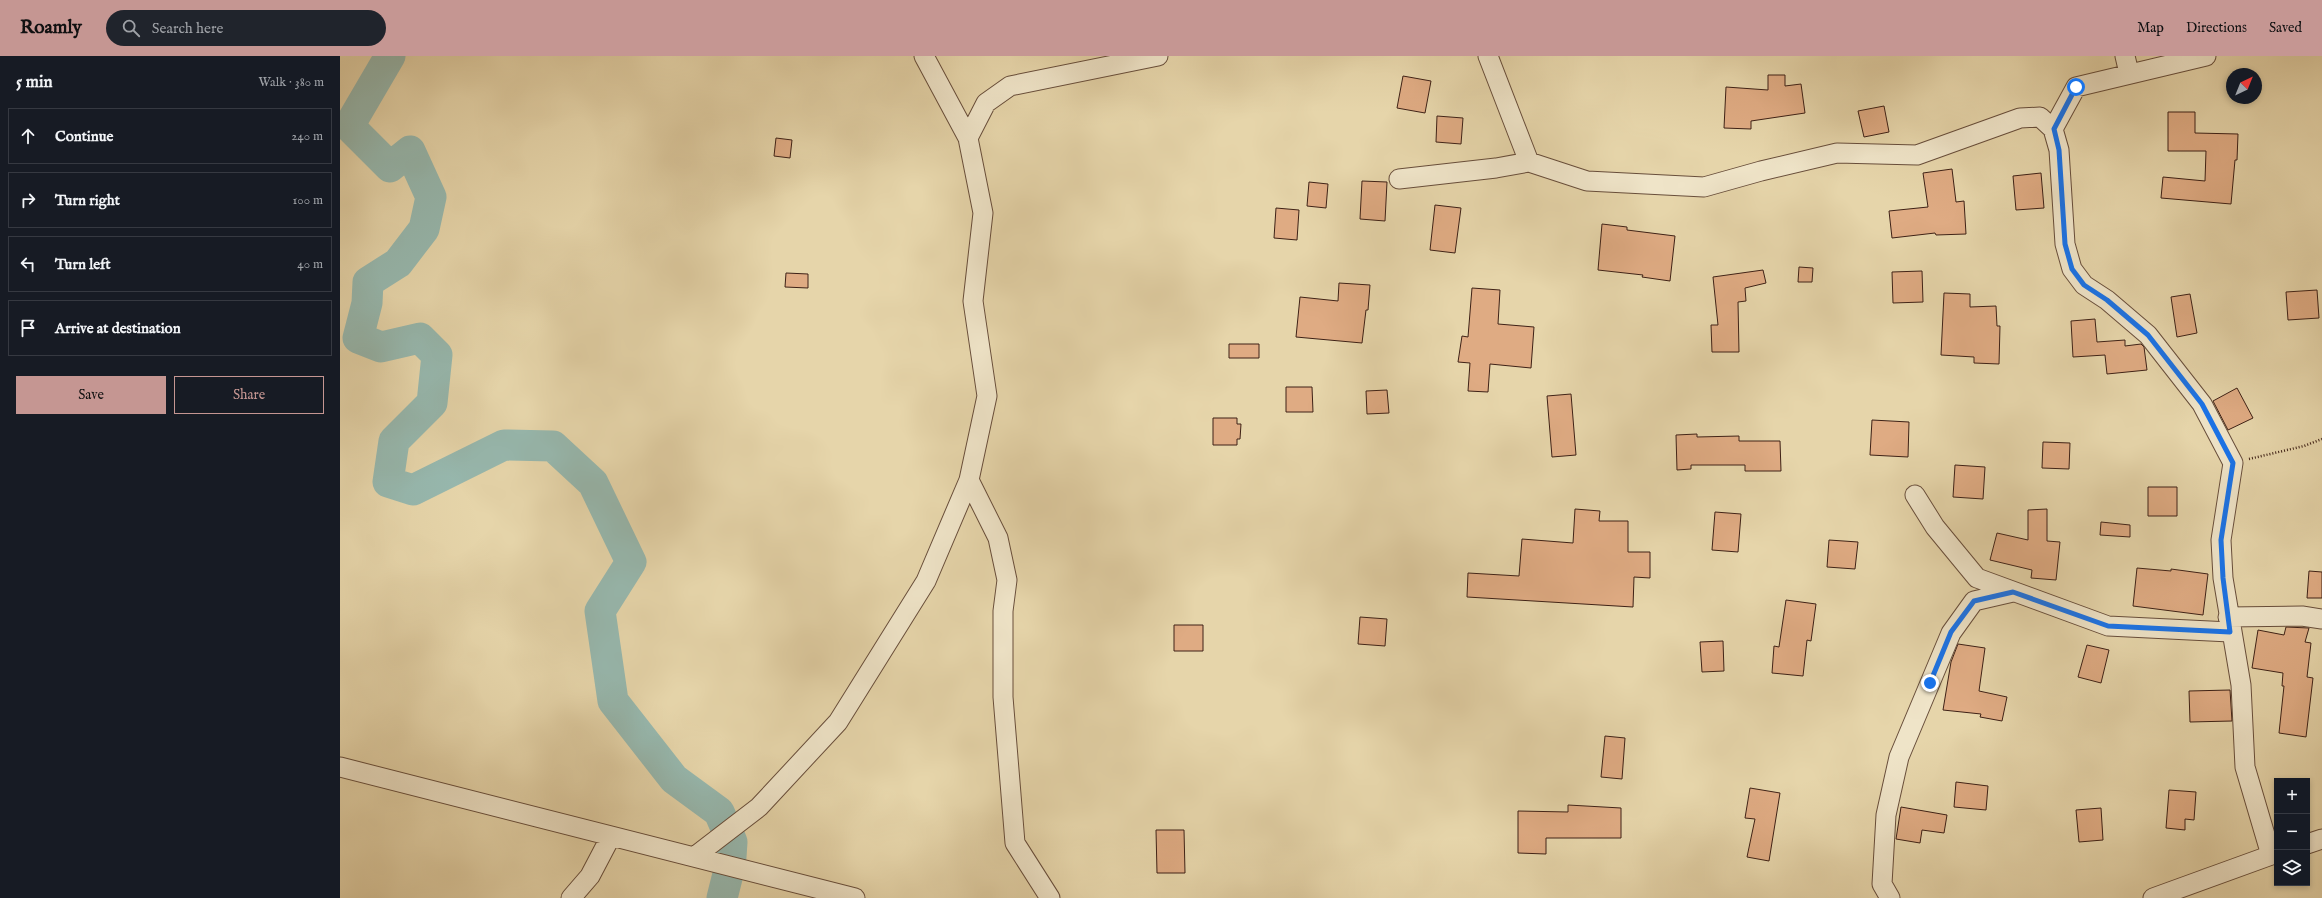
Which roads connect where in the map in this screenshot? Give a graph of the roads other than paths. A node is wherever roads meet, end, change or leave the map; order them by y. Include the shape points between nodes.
1 (924, 56) edge
2 (1158, 56) edge
3 (1488, 56) edge
4 (2206, 56) edge
5 (2127, 65) edge
6 (2054, 129) junction
7 (968, 138) junction
8 (1529, 162) junction
9 (1399, 179) dead end
10 (969, 480) junction
11 (1914, 495) dead end
12 (2013, 592) junction
13 (2322, 619) edge
14 (2229, 624) junction
15 (340, 767) edge
16 (611, 836) junction
17 (2322, 839) edge
18 (2310, 843) edge
19 (2274, 854) edge
20 (694, 857) junction
21 (572, 898) edge
22 (855, 898) edge
23 (1050, 898) edge
24 (1890, 898) edge
25 (2153, 898) edge

1 - 7 street
2 - 7 street via 1010,86 986,103
3 - 8 street
4 - 5 street
5 - 6 street via 2076,87
6 - 8 street via 2040,117 2020,118 1918,155 1837,153 1704,187 1587,182
6 - 14 street via 2059,150 2065,244 2072,269 2084,285 2107,300 2148,335 2202,404 2233,463 2221,540
7 - 10 street via 983,213 974,301 987,396
8 - 9 street
10 - 20 street via 926,582 838,722 759,807
10 - 23 street via 998,538 1007,580 1002,610 1003,697 1015,843
11 - 12 street via 1935,526 1977,578
12 - 14 street via 2108,626
12 - 24 street via 1974,601 1951,632 1899,756 1886,815 1882,884
13 - 14 street via 2302,616
14 - 19 street via 2240,685 2245,767
15 - 16 street
16 - 20 street
16 - 21 street via 590,876
17 - 18 street
19 - 25 street
20 - 22 street

